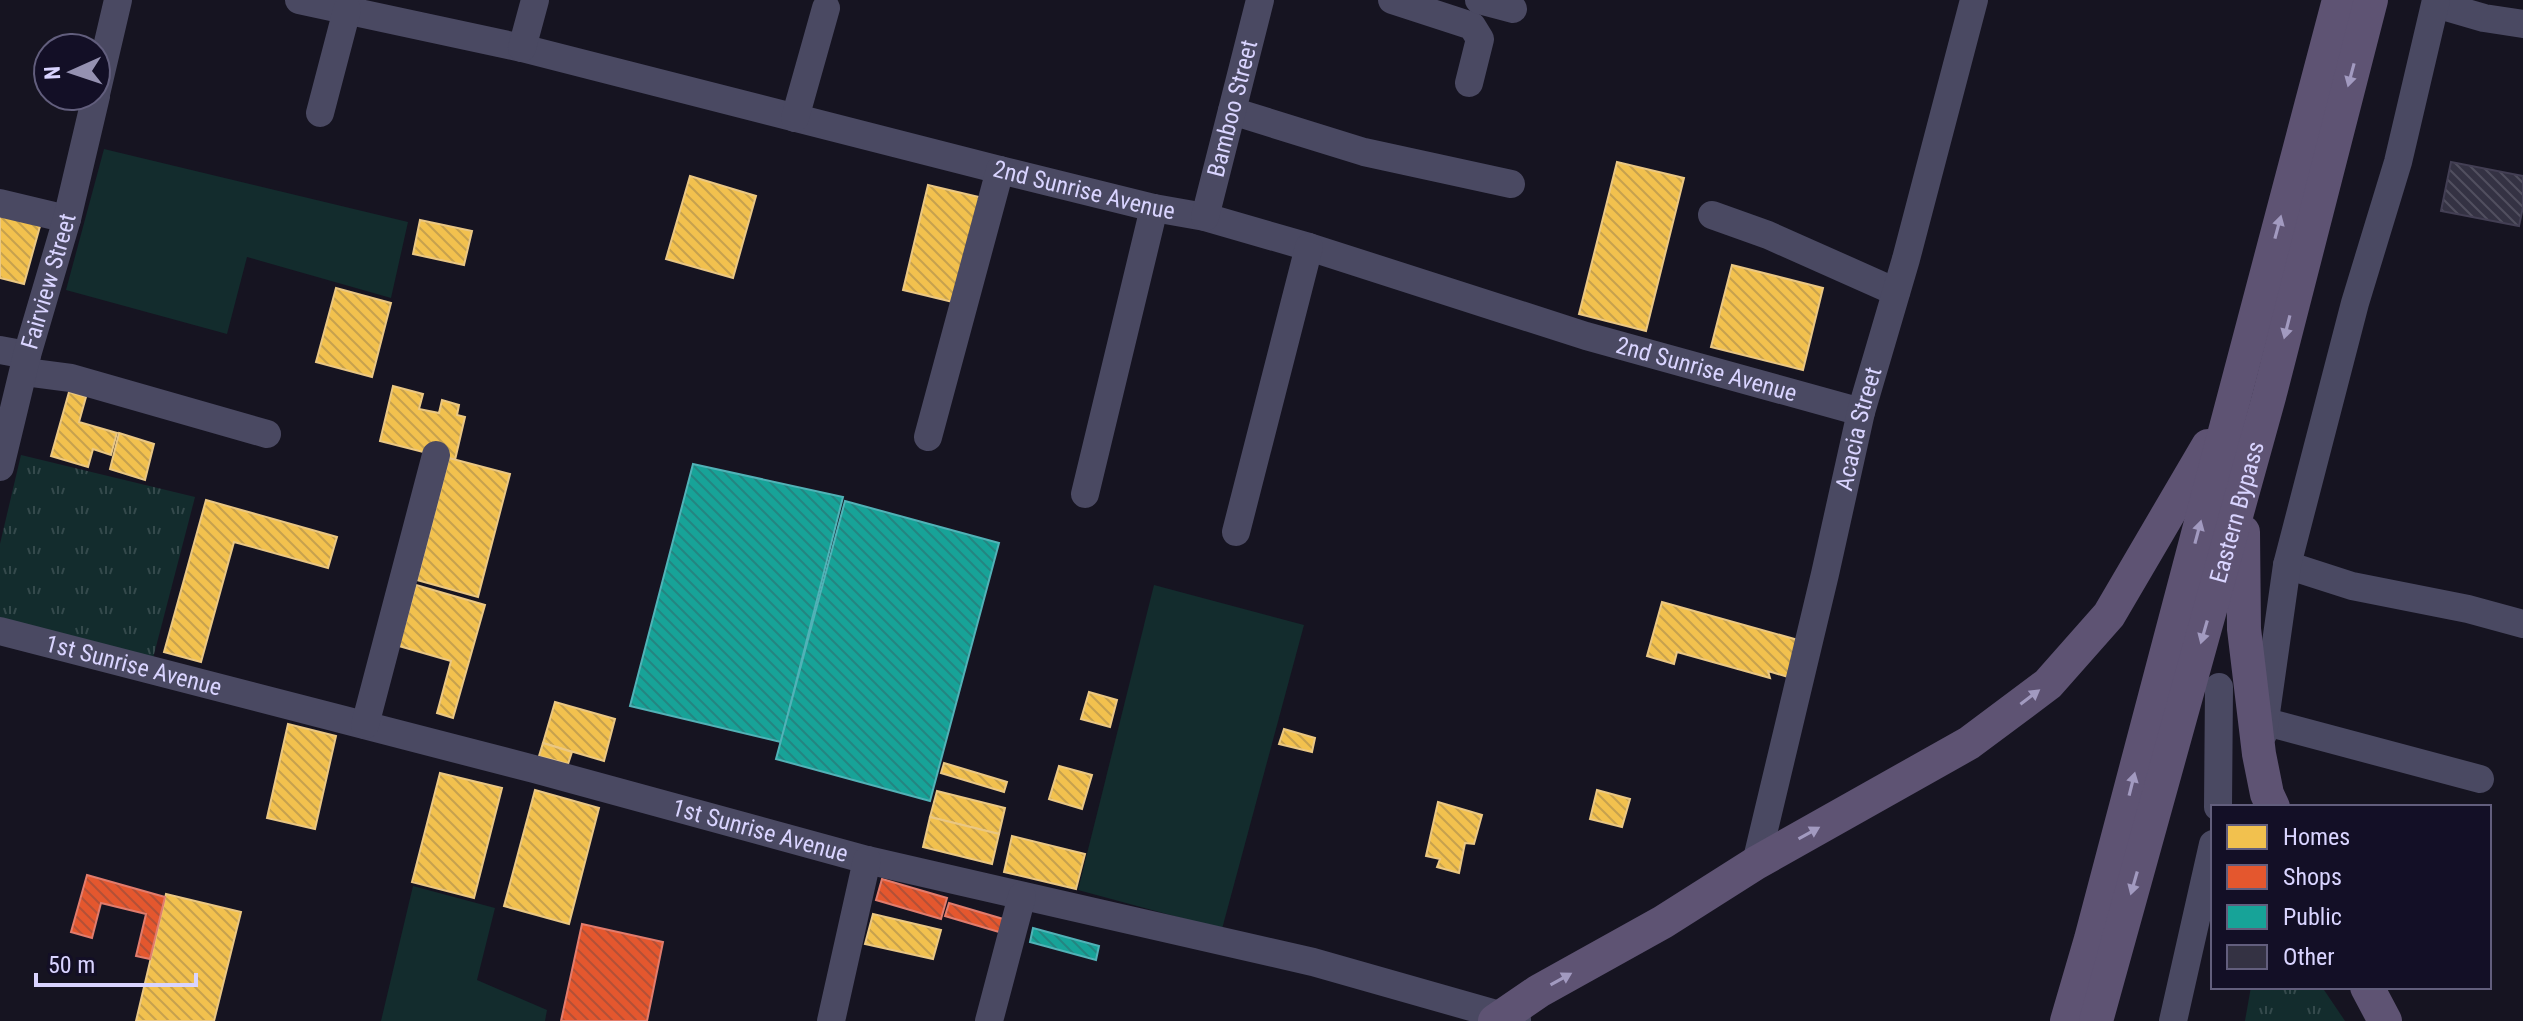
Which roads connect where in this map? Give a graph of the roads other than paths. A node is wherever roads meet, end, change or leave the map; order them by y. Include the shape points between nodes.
1 (118, 0) edge
2 (299, 0) edge
3 (535, 0) edge
4 (1260, 0) edge
5 (1392, 0) edge
6 (1479, 0) edge
7 (1974, 0) edge
8 (2339, 0) edge
9 (2371, 0) edge
10 (2436, 2) edge
11 (826, 8) dead end
12 (1513, 9) dead end
13 (347, 10) junction
14 (2523, 24) edge
15 (111, 32) edge
16 (522, 48) junction
17 (1469, 83) dead end
18 (1232, 111) junction
19 (92, 112) edge
20 (320, 113) dead end
21 (795, 118) junction
22 (1000, 170) junction
23 (1511, 184) dead end
24 (0, 203) edge
25 (1154, 208) junction
26 (1712, 215) dead end
27 (1205, 217) junction
28 (67, 219) junction
29 (1309, 247) junction
30 (1896, 292) junction
31 (17, 359) edge
32 (2232, 403) junction
33 (1861, 412) junction
34 (267, 434) dead end
35 (928, 437) dead end
36 (436, 455) dead end
37 (0, 467) edge
38 (2243, 491) junction
39 (1085, 494) dead end
40 (1236, 532) dead end
41 (2287, 565) junction
42 (2523, 624) edge
43 (0, 631) edge
44 (2219, 687) dead end
45 (365, 725) junction
46 (2262, 738) junction
47 (2480, 779) dead end
48 (2218, 805) edge
49 (2272, 805) edge
50 (2211, 853) edge
51 (867, 860) junction
52 (1756, 863) junction
53 (1022, 896) junction
54 (2368, 989) edge
55 (1506, 1019) edge
56 (831, 1021) edge
57 (989, 1021) edge
58 (2067, 1021) edge
59 (2096, 1021) edge
60 (2173, 1021) edge
61 (2385, 1021) edge

1 - 15 street, Fairview Street
2 - 13 street, 2nd Sunrise Avenue
3 - 16 street
4 - 18 street, Bamboo Street
5 - 17 street via 1478,32
6 - 12 street
7 - 30 street, Acacia Street
32 -> 8 main road, Eastern Bypass
9 -> 38 main road, Eastern Bypass
10 - 14 street
10 - 41 street via 2398,162 2355,303
11 - 21 street
13 - 16 street, 2nd Sunrise Avenue
13 - 20 street
16 - 21 street, 2nd Sunrise Avenue
18 - 23 street via 1364,152
18 - 27 street, Bamboo Street
19 - 28 street, Fairview Street
21 - 22 street, 2nd Sunrise Avenue
22 - 25 street, 2nd Sunrise Avenue
22 - 35 street
24 - 28 street
25 - 27 street, 2nd Sunrise Avenue
25 - 39 street
26 - 30 street
27 - 29 street, 2nd Sunrise Avenue
28 - 31 street, Fairview Street
29 - 33 street, 2nd Sunrise Avenue via 1586,336
29 - 40 street
30 - 33 street, Acacia Street
31 - 34 street
31 - 37 street, Fairview Street
52 -> 32 main road via 1969,743 2048,684 2109,615
58 -> 32 main road, Eastern Bypass
33 - 52 street, Acacia Street
36 - 45 street
38 - 46 main road via 2244,629
38 -> 59 main road, Eastern Bypass
41 - 42 street via 2352,586
41 - 46 street
43 - 45 street, 1st Sunrise Avenue
44 - 48 street
45 - 51 street, 1st Sunrise Avenue
46 - 47 street
46 - 49 main road
50 - 60 street
51 - 53 street, 1st Sunrise Avenue
51 - 56 street
55 -> 52 main road via 1539,991
53 - 55 street, 1st Sunrise Avenue via 1313,962
53 - 57 street
54 - 61 main road

